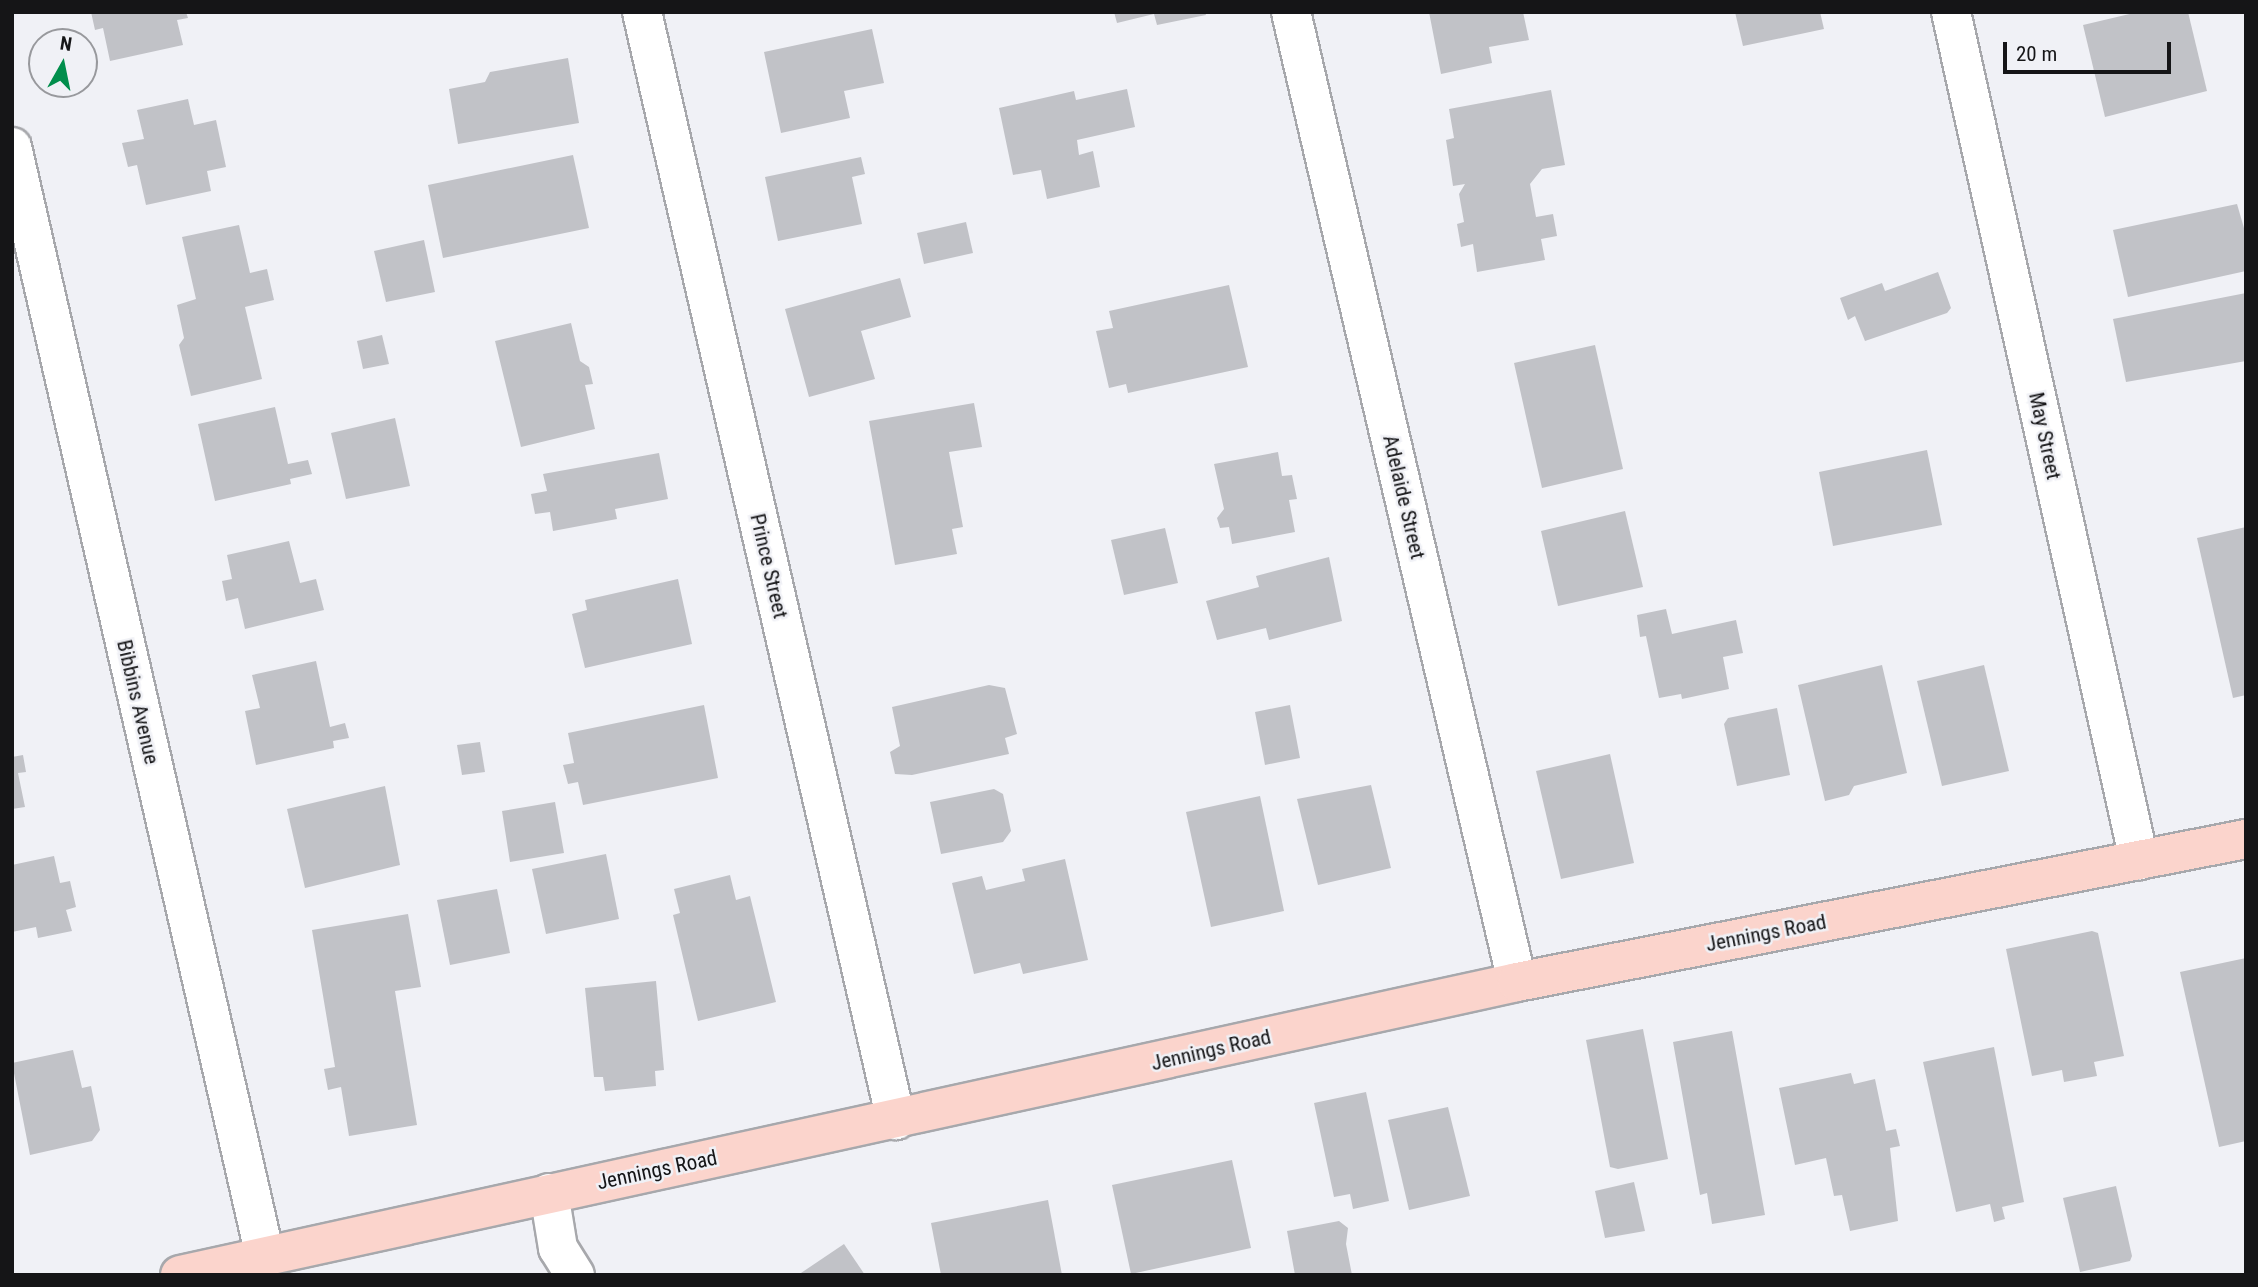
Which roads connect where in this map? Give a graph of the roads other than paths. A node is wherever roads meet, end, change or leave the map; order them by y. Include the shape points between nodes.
1 (642, 12) edge
2 (1291, 12) edge
3 (1951, 12) edge
4 (12, 147) edge
5 (2246, 838) edge
6 (2139, 860) junction
7 (1517, 982) junction
8 (896, 1120) junction
9 (549, 1193) junction
10 (265, 1256) junction
11 (180, 1275) edge
12 (575, 1275) edge

1 - 8 street, Prince Street
2 - 7 street, Adelaide Street
3 - 6 street, May Street
4 - 10 street, Bibbins Avenue
5 - 6 street, Jennings Road
6 - 7 street, Jennings Road
7 - 8 street, Jennings Road
8 - 9 street, Jennings Road
9 - 10 street, Jennings Road
9 - 12 street via 558,1248
10 - 11 street, Jennings Road

